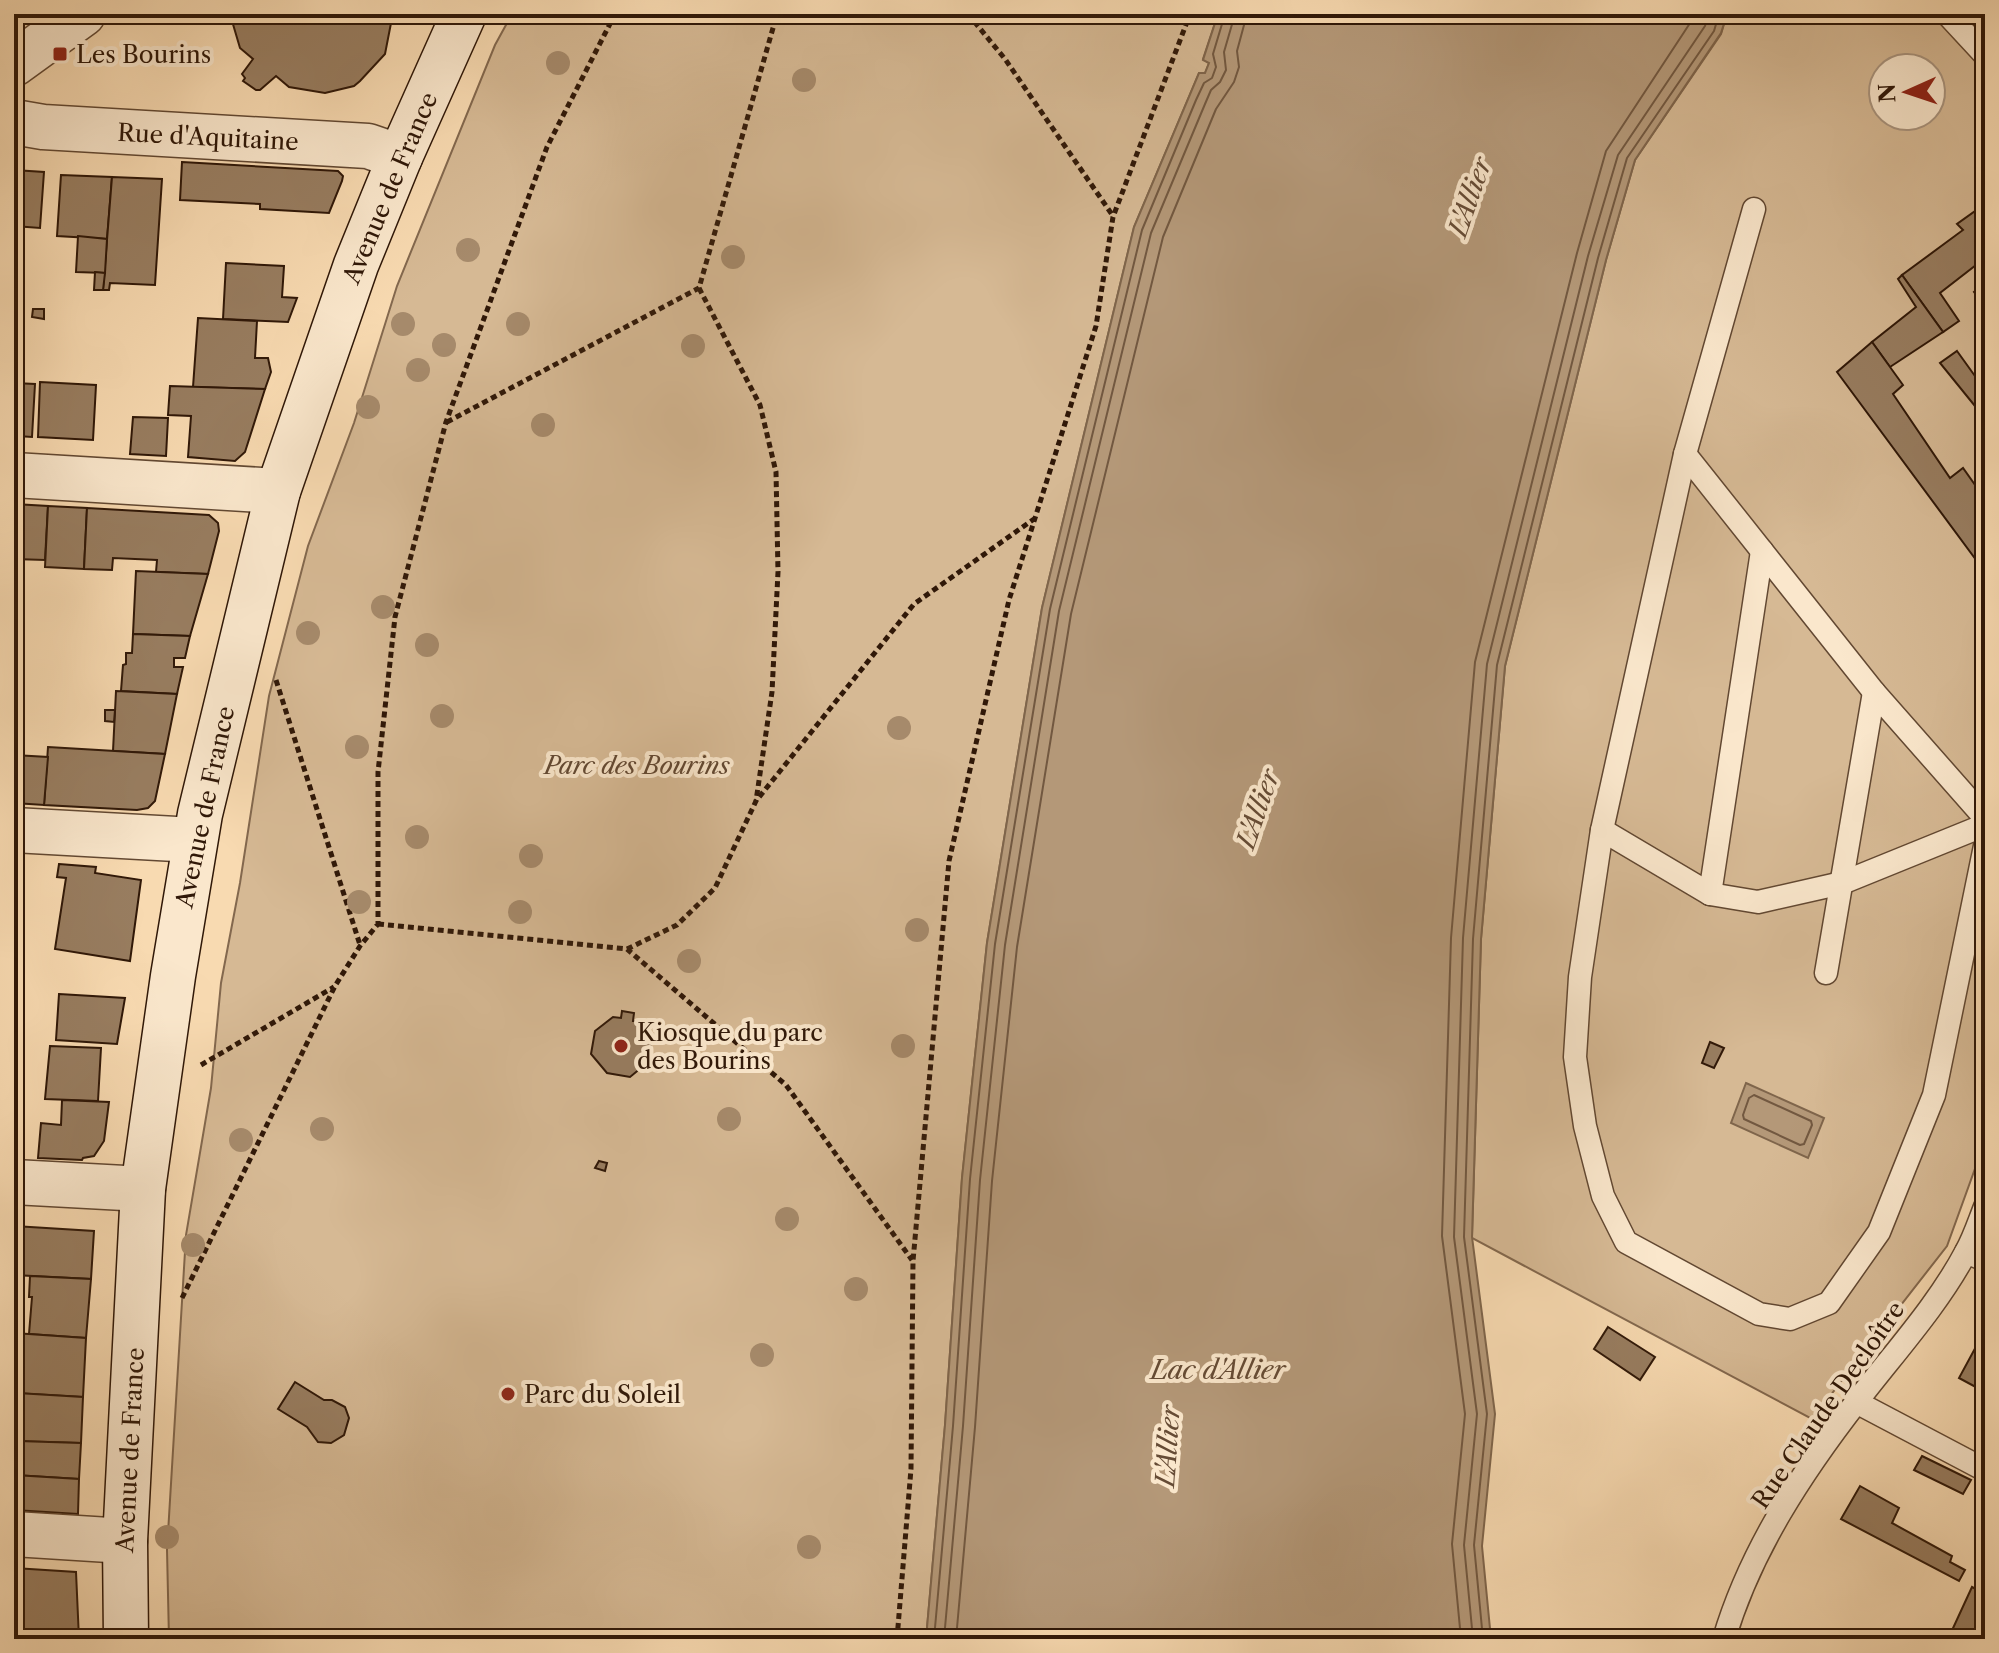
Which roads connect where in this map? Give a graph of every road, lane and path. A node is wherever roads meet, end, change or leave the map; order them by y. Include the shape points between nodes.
1 (464, 14) edge
2 (615, 14) edge
3 (777, 14) edge
4 (968, 14) edge
5 (1190, 14) edge
6 (1947, 14) edge
7 (75, 16) edge
8 (1985, 55) edge
9 (14, 64) edge
10 (14, 122) edge
11 (400, 157) junction
12 (1754, 209) dead end
13 (1113, 217) junction
14 (699, 288) junction
15 (446, 422) junction
16 (1685, 454) junction
17 (14, 475) edge
18 (278, 491) junction
19 (1034, 519) junction
20 (1762, 551) junction
21 (274, 673) dead end
22 (1874, 692) junction
23 (756, 801) junction
24 (1985, 818) edge
25 (1985, 825) edge
26 (14, 830) edge
27 (1602, 830) junction
28 (194, 840) junction
29 (1985, 846) edge
30 (1842, 883) junction
31 (1710, 894) junction
32 (378, 924) junction
33 (360, 946) junction
34 (627, 949) junction
35 (1826, 973) dead end
36 (335, 986) junction
37 (199, 1053) dead end
38 (14, 1182) edge
39 (143, 1189) junction
40 (1985, 1207) edge
41 (1976, 1256) edge
42 (913, 1261) junction
43 (176, 1310) dead end
44 (1856, 1402) junction
45 (1985, 1470) edge
46 (14, 1534) edge
47 (125, 1541) junction
48 (126, 1639) edge
49 (897, 1639) edge
50 (1724, 1639) edge

1 - 11 street, Avenue de France
2 - 15 path via 547,147
3 - 14 path
4 - 13 path
5 - 13 path
6 - 8 lane
7 - 9 street
10 - 11 street, Rue d'Aquitaine via 368,146
11 - 18 street, Avenue de France via 356,265
12 - 16 lane
13 - 19 path via 1096,326
14 - 15 path
14 - 23 path via 760,405 776,472 772,692
15 - 32 path via 395,617 378,772
16 - 20 lane
16 - 27 lane
17 - 18 street
18 - 28 street, Avenue de France
19 - 23 path via 914,604
19 - 42 path via 1009,600 949,861
20 - 22 lane
20 - 31 lane
21 - 33 path
22 - 24 lane
22 - 30 lane
23 - 34 path via 715,888 677,925
25 - 30 lane
26 - 28 street
27 - 29 lane via 1580,977 1575,1057 1603,1196 1626,1242 1759,1314 1790,1319 1829,1303 1879,1232 1934,1095
27 - 31 lane
28 - 39 street, Avenue de France
30 - 31 lane via 1758,902
30 - 35 lane
32 - 33 path
32 - 34 path
33 - 36 path
34 - 42 path via 786,1085
36 - 37 path via 196,1068
36 - 43 path
38 - 39 street
39 - 47 street, Avenue de France
40 - 41 lane, Rue Claude Decloître
41 - 44 lane, Rue Claude Decloître
42 - 49 path via 911,1469
44 - 45 lane
44 - 50 lane, Rue Claude Decloître via 1784,1505 1746,1580
46 - 47 street
47 - 48 street, Avenue de France

